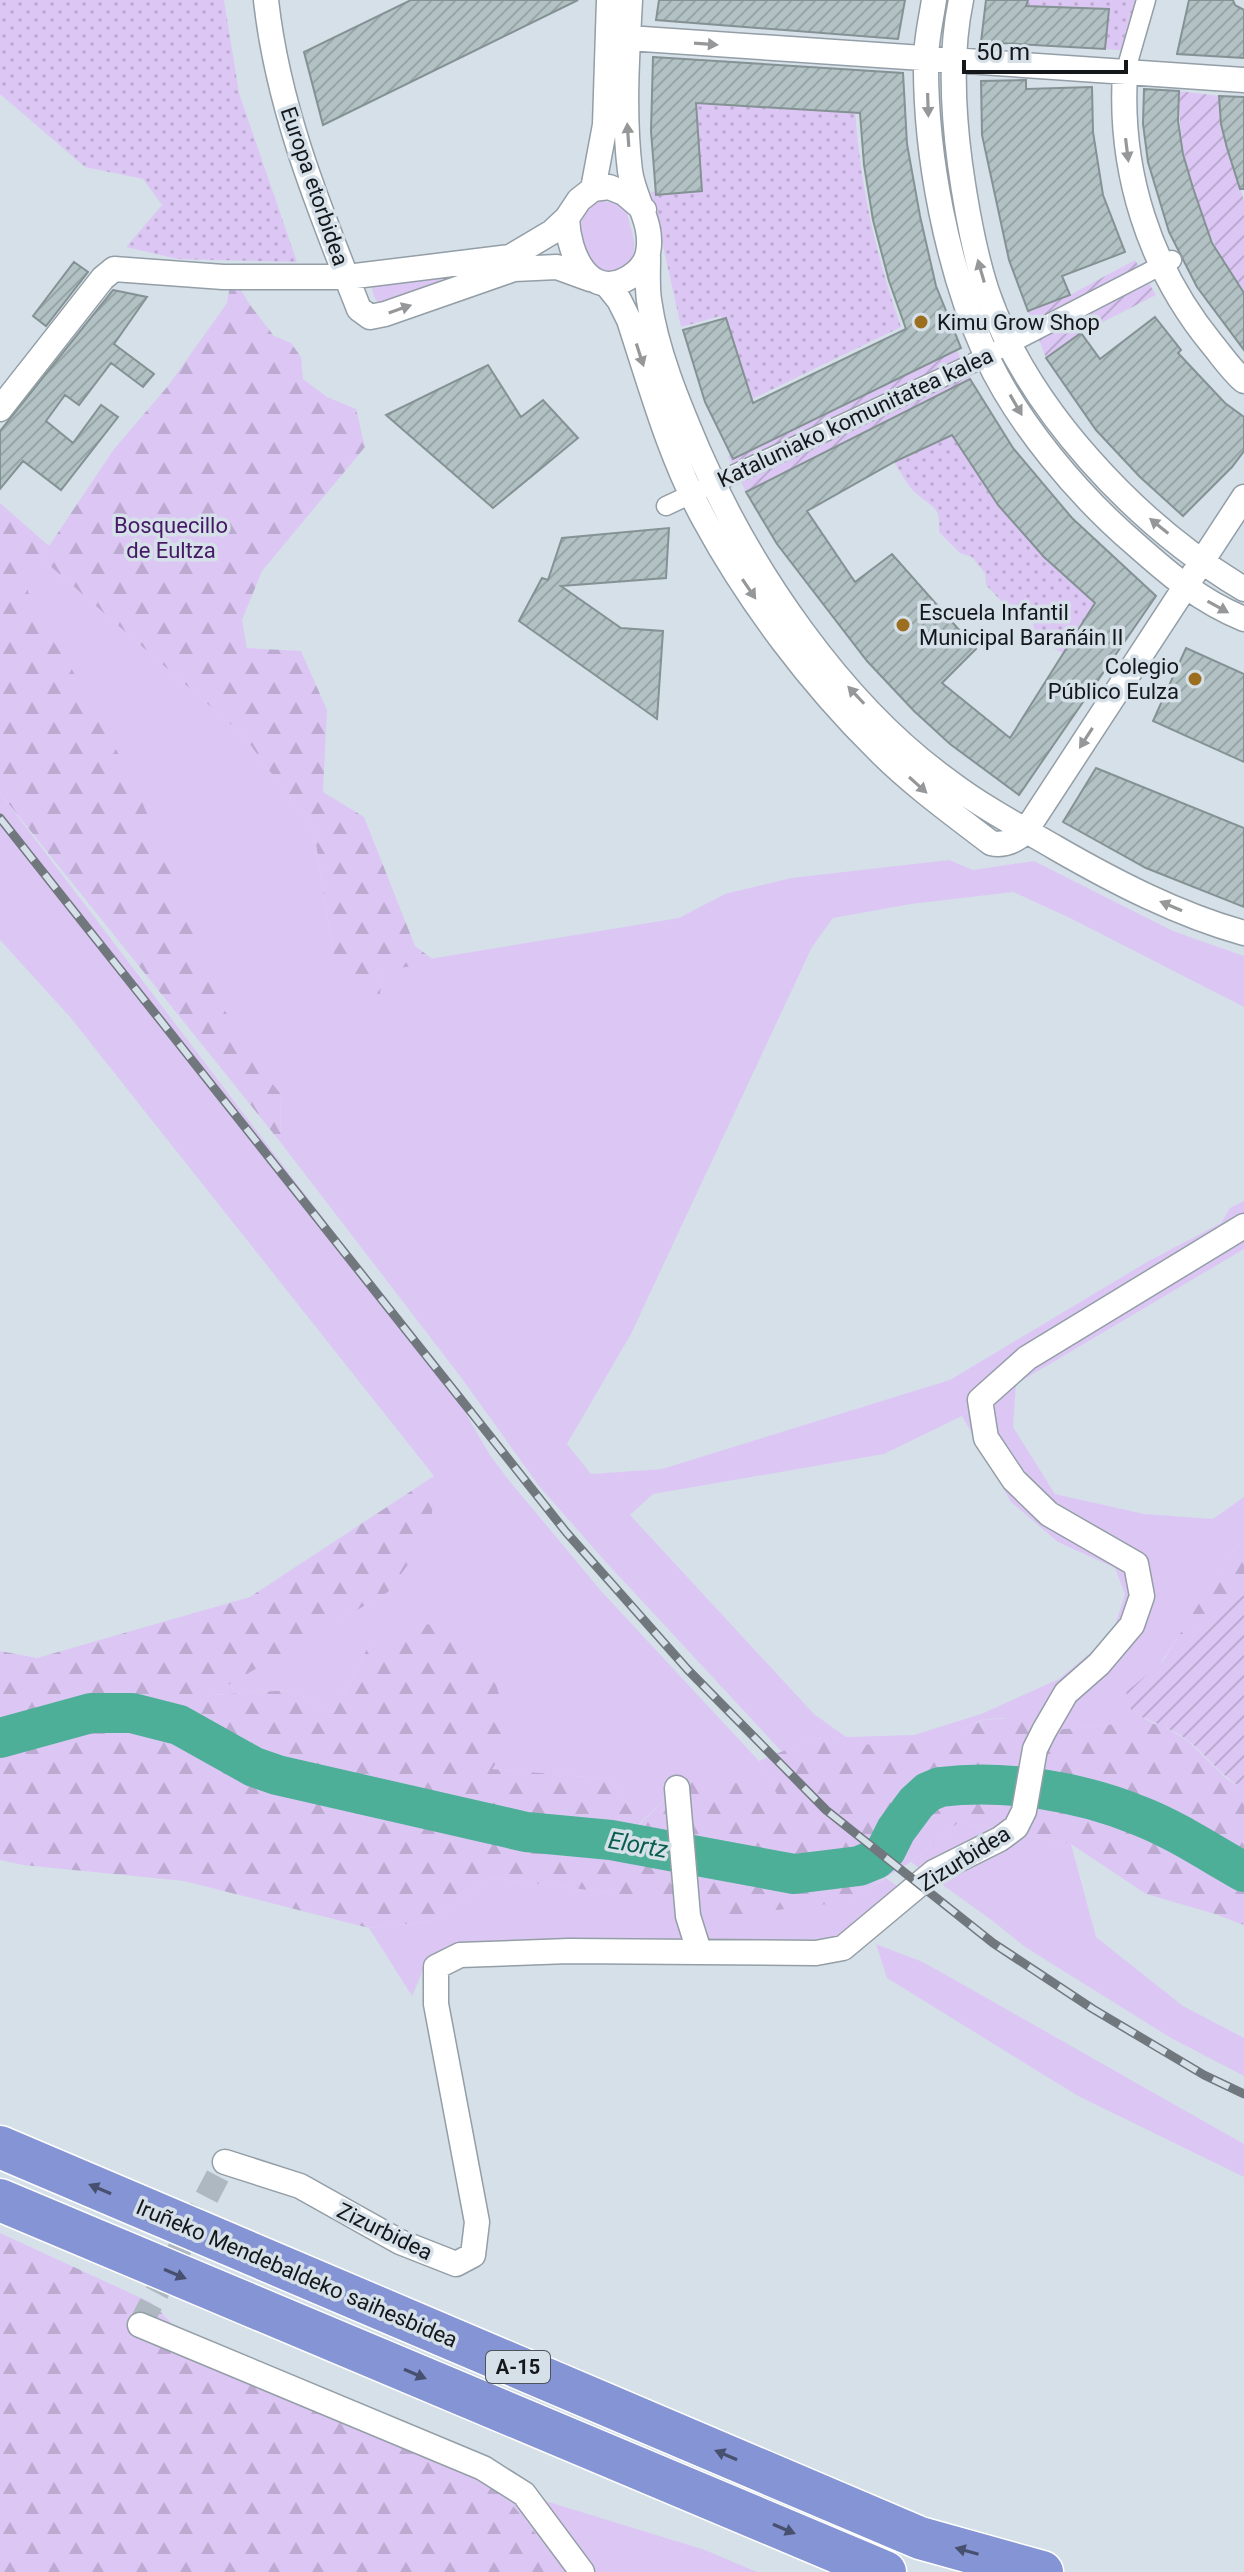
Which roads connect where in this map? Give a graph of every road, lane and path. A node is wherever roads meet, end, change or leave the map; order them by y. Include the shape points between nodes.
1 (266, 0) edge
2 (609, 0) edge
3 (630, 0) edge
4 (934, 0) edge
5 (961, 0) edge
6 (1146, 0) edge
7 (628, 38) junction
8 (926, 58) junction
9 (955, 60) junction
10 (1125, 73) junction
11 (1244, 80) edge
12 (593, 189) junction
13 (644, 210) junction
14 (567, 218) junction
15 (648, 258) junction
16 (1167, 263) junction
17 (347, 277) junction
18 (598, 282) junction
19 (1009, 344) junction
20 (987, 356) junction
21 (1244, 381) edge
22 (0, 409) edge
23 (702, 489) junction
24 (1244, 497) edge
25 (666, 506) dead end
26 (1201, 561) junction
27 (1185, 588) junction
28 (1244, 589) edge
29 (1244, 619) edge
30 (1025, 832) junction
31 (1244, 933) edge
32 (1244, 1226) edge
33 (677, 1788) dead end
34 (699, 1951) junction
35 (0, 2147) edge
36 (225, 2162) dead end
37 (0, 2200) edge
38 (140, 2325) dead end
39 (582, 2572) edge
40 (885, 2572) edge
41 (1042, 2572) edge

1 - 17 street, Europa etorbidea via 294,137
2 - 12 street via 605,125
3 - 7 street
4 - 8 street
5 - 9 street
6 - 10 street
7 -> 8 street
13 -> 7 street via 630,171
8 - 9 street
8 -> 20 street via 929,139 945,228
9 - 10 street
19 -> 9 street via 969,227 955,129
10 - 11 street
10 -> 16 street via 1127,160 1140,215
12 - 13 street via 609,187 624,193
12 - 14 street
13 - 15 street
14 - 17 street via 510,257
14 - 18 street via 573,256
15 - 18 street via 639,272 618,284
15 - 23 street via 649,299
16 - 19 street, Kataluniako komunitatea kalea
16 - 21 street via 1196,324
17 -> 18 street, Europa etorbidea via 359,309 370,317 514,269 557,267
17 - 22 street via 223,277 114,269
18 -> 23 street via 619,300 676,460
19 - 20 street, Kataluniako komunitatea kalea
26 -> 19 street via 1129,502 1087,455 1056,419
20 - 23 street, Kataluniako komunitatea kalea
20 -> 27 street via 1030,429 1104,517
23 - 25 street, Kataluniako komunitatea kalea
23 - 30 street via 704,519 783,640 879,751 991,843 1017,840
24 - 26 street
26 - 27 street
26 - 28 street
27 -> 29 street
27 -> 30 street
31 -> 30 street via 1122,884
32 - 34 street, Zizurbidea via 1027,1358 980,1400 986,1438 1014,1480 1049,1514 1136,1564 1142,1596 1132,1625 1066,1693 1044,1731 1016,1827 934,1872 843,1948 816,1953
33 - 34 street via 688,1916
34 - 36 street, Zizurbidea via 460,1955 436,1967 436,2004 477,2222 473,2255 456,2264 400,2242 300,2186
41 -> 35 highway, Iruñeko Mendebaldeko saihesbidea / A-15 via 920,2538
37 -> 40 highway, A-15
38 - 39 street via 483,2468 524,2494

